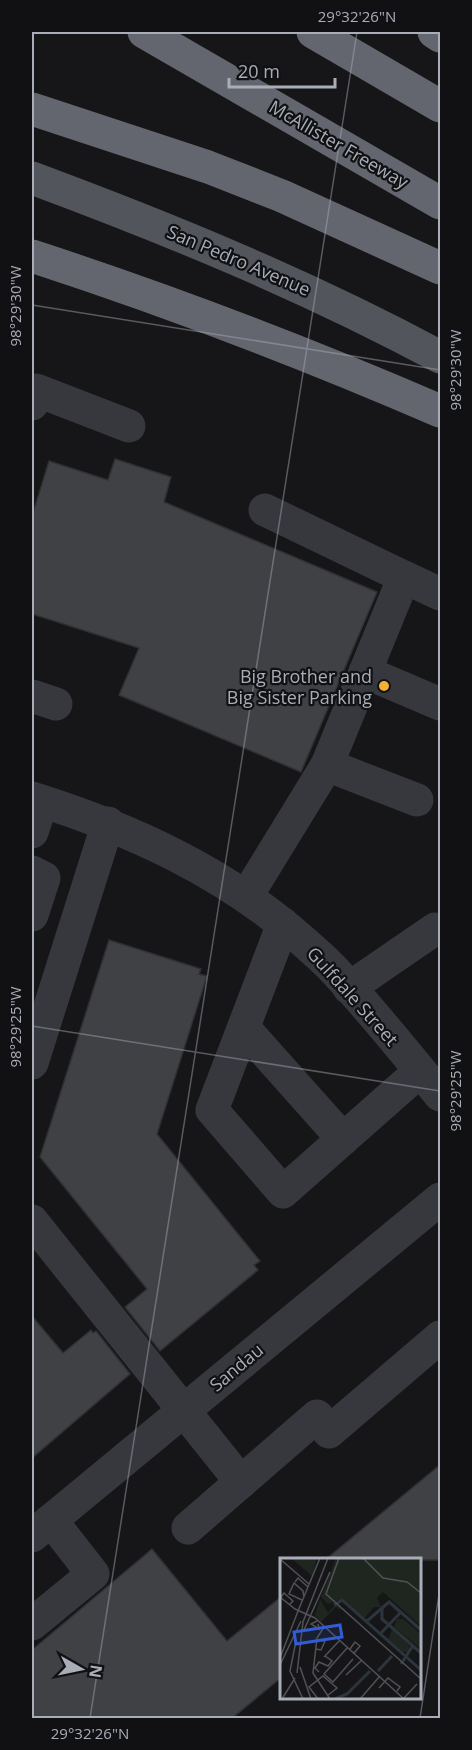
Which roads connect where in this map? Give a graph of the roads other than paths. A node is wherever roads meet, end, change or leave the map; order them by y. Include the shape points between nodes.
1 (144, 32) edge
2 (313, 32) edge
3 (434, 32) edge
4 (441, 36) edge
5 (441, 105) edge
6 (32, 109) edge
7 (32, 178) edge
8 (441, 203) edge
9 (32, 256) edge
10 (441, 268) edge
11 (441, 357) edge
12 (33, 394) edge
13 (441, 411) edge
14 (129, 426) dead end
15 (265, 510) dead end
16 (404, 577) junction
17 (441, 594) edge
18 (365, 672) junction
19 (441, 704) edge
20 (327, 765) junction
21 (417, 800) dead end
22 (35, 811) edge
23 (108, 824) junction
24 (32, 872) edge
25 (246, 897) junction
26 (32, 915) edge
27 (283, 924) junction
28 (439, 925) edge
29 (349, 988) junction
30 (244, 1028) junction
31 (32, 1063) edge
32 (430, 1083) edge
33 (343, 1139) junction
34 (441, 1199) edge
35 (32, 1221) edge
36 (438, 1343) edge
37 (182, 1412) junction
38 (241, 1482) junction
39 (41, 1528) edge
40 (188, 1528) dead end
41 (32, 1624) edge

1 - 8 highway, McAllister Freeway
2 - 5 highway
3 - 4 highway
6 - 10 highway via 208,167
7 - 11 main road, San Pedro Avenue via 253,265
9 - 13 highway via 240,329
12 - 14 street
15 - 16 street
16 - 17 street
16 - 18 street
18 - 19 street
18 - 20 street
20 - 21 street
20 - 25 street
22 - 23 street, Gulfdale Street
23 - 25 street, Gulfdale Street via 170,851
23 - 31 street
24 - 26 street via 44,878
25 - 27 street, Gulfdale Street
27 - 29 street, Gulfdale Street
27 - 30 street
28 - 29 street
29 - 32 street, Gulfdale Street
30 - 33 street
30 - 33 street via 212,1110 283,1192
32 - 33 street
34 - 37 street, Sandau
35 - 37 street
36 - 38 street via 329,1432 317,1416
37 - 38 street
37 - 39 street, Sandau
38 - 40 street
39 - 41 street via 93,1574

